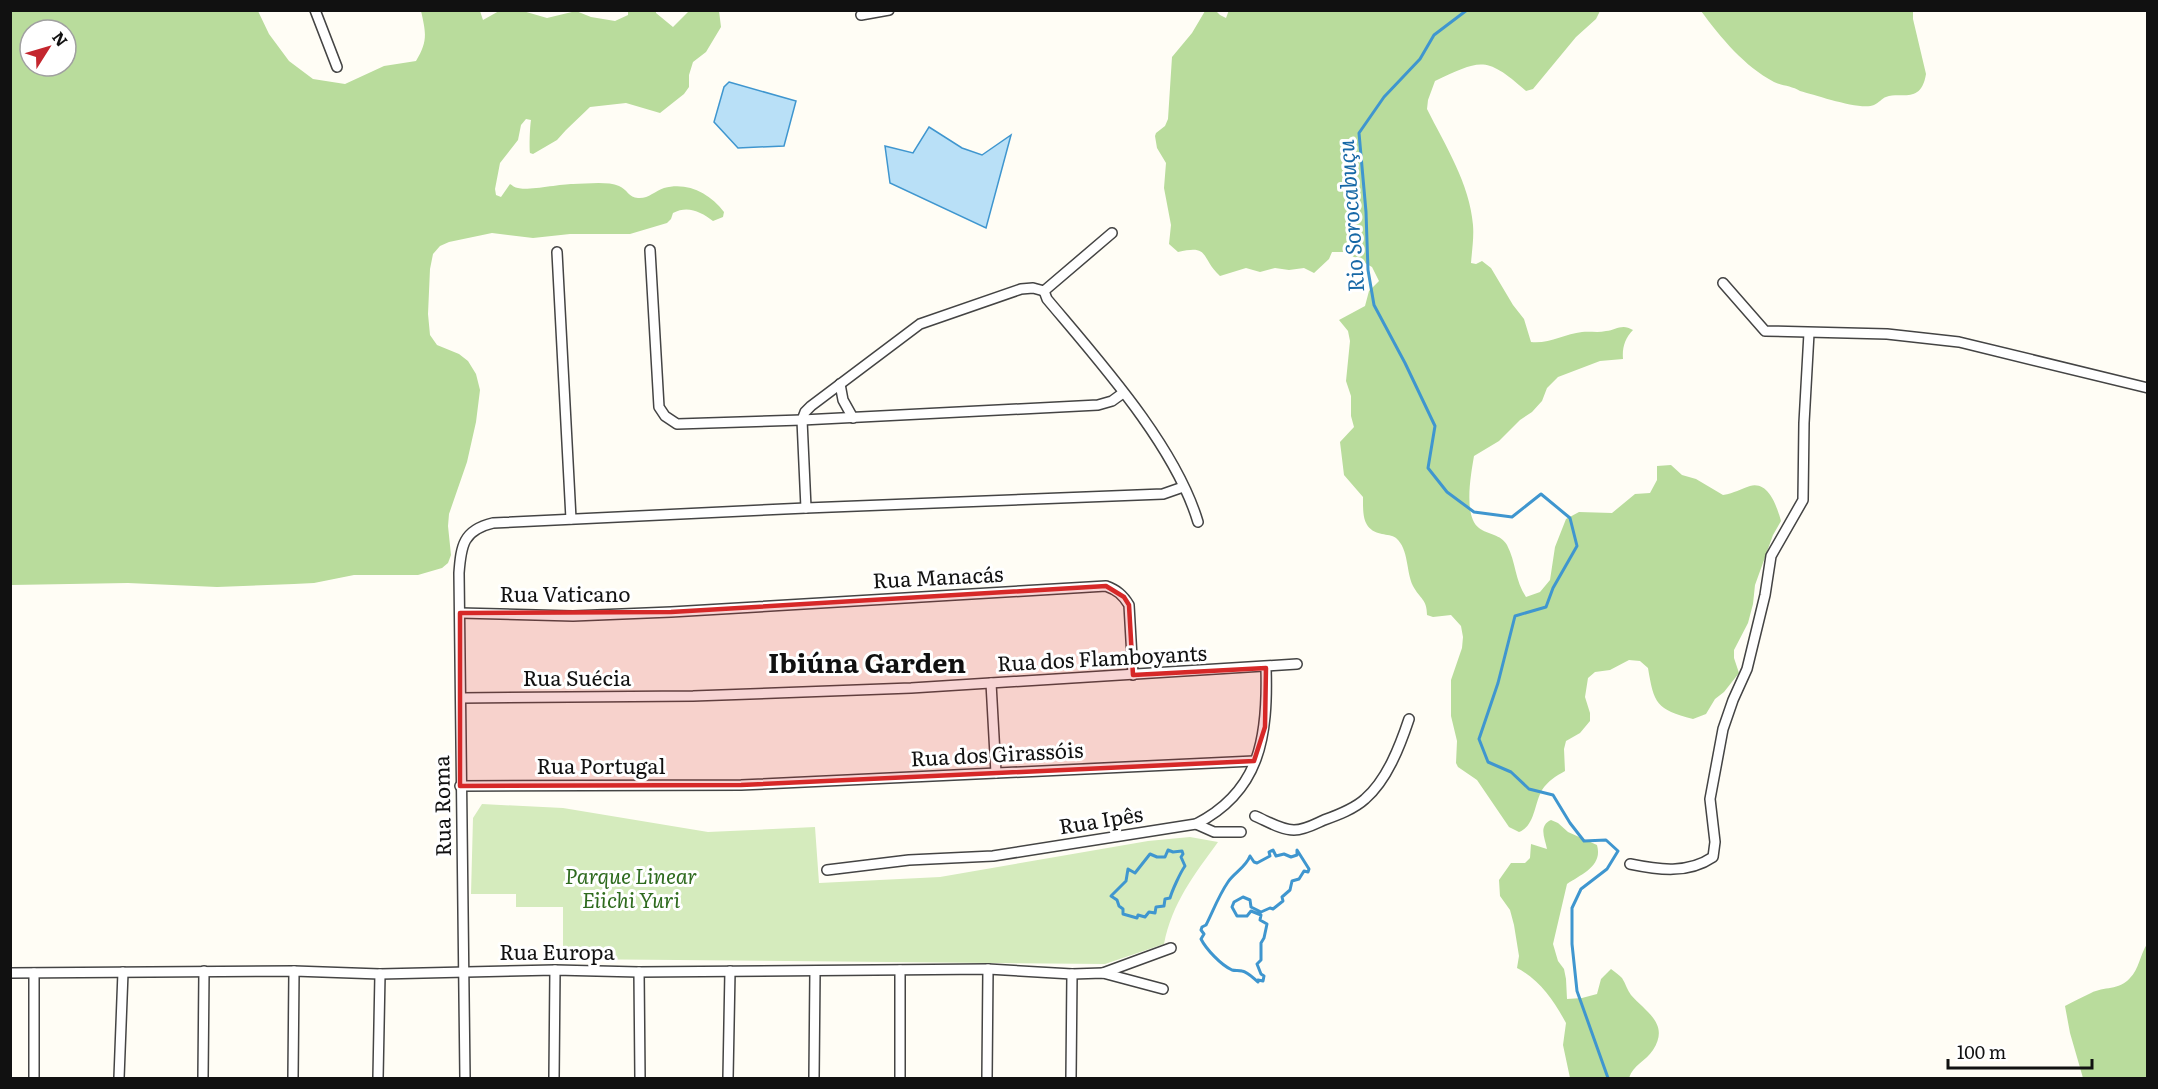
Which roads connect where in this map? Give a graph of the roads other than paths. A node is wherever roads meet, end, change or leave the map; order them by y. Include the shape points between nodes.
1 (315, 10) edge
2 (889, 10) edge
3 (861, 15) dead end
4 (337, 67) dead end
5 (1112, 233) dead end
6 (650, 250) dead end
7 (557, 252) dead end
8 (1723, 283) dead end
9 (1044, 291) junction
10 (1809, 333) junction
11 (840, 384) junction
12 (2148, 388) edge
13 (1124, 393) junction
14 (853, 418) junction
15 (802, 420) junction
16 (1183, 487) junction
17 (806, 508) junction
18 (571, 519) junction
19 (1198, 522) dead end
20 (671, 612) joint
21 (460, 613) junction
22 (1297, 664) dead end
23 (1266, 668) junction
24 (1133, 675) junction
25 (991, 683) junction
26 (693, 696) joint
27 (461, 698) junction
28 (1409, 719) dead end
29 (1254, 761) junction
30 (996, 773) junction
31 (741, 785) joint
32 (460, 786) junction
33 (1255, 816) dead end
34 (1196, 825) junction
35 (1241, 832) dead end
36 (1630, 864) dead end
37 (827, 870) dead end
38 (1171, 948) dead end
39 (988, 969) junction
40 (294, 970) junction
41 (555, 970) junction
42 (900, 970) junction
43 (204, 971) junction
44 (730, 971) junction
45 (815, 971) junction
46 (123, 972) junction
47 (465, 972) junction
48 (639, 972) junction
49 (10, 973) edge
50 (34, 973) junction
51 (1103, 973) junction
52 (380, 974) junction
53 (1072, 974) junction
54 (1163, 989) dead end
55 (34, 1078) edge
56 (119, 1078) edge
57 (202, 1078) edge
58 (293, 1078) edge
59 (378, 1078) edge
60 (465, 1078) edge
61 (554, 1078) edge
62 (640, 1078) edge
63 (728, 1078) edge
64 (814, 1078) edge
65 (900, 1078) edge
66 (987, 1078) edge
67 (1071, 1078) edge

1 - 4 street
2 - 3 street
5 - 9 street
6 - 15 street via 659,407 665,416 682,425
7 - 18 street
8 - 10 street via 1765,331
9 - 11 street via 1022,289 920,324
9 - 13 street
10 - 12 street via 1887,334 1959,342
10 - 36 street via 1803,500 1771,556 1747,669 1723,729 1710,799 1713,857 1700,865 1677,869
11 - 14 street
11 - 15 street via 811,406
13 - 14 street via 1098,405
13 - 16 street
14 - 15 street
15 - 17 street
16 - 17 street via 1163,494
16 - 19 street
17 - 18 street
18 - 21 street, Rua Roma via 493,523 469,536 461,550
20 - 21 street, Rua Vaticano via 573,616
20 - 24 street, Rua Manacás via 1106,586 1129,605
21 - 27 street, Rua Roma
22 - 23 street, Rua dos Flamboyants
23 - 24 street, Rua dos Flamboyants
23 - 29 street, Rua Ipês via 1265,727
24 - 25 street, Rua dos Flamboyants
25 - 26 street, Rua dos Flamboyants
25 - 30 street
26 - 27 street, Rua Suécia
27 - 32 street, Rua Roma
28 - 33 street via 1377,786 1356,806 1294,830
29 - 30 street, Rua dos Girassóis
29 - 34 street, Rua Ipês via 1229,803
30 - 31 street, Rua dos Girassóis
31 - 32 street, Rua Portugal
32 - 47 street, Rua Roma
34 - 35 street via 1214,832
34 - 37 street, Rua Ipês via 993,856 909,860
38 - 51 street, Rua Europa
39 - 42 street, Rua Europa
39 - 53 street, Rua Europa
39 - 66 street
40 - 43 street, Rua Europa
40 - 52 street, Rua Europa
40 - 58 street
41 - 47 street, Rua Europa
41 - 48 street, Rua Europa
41 - 61 street
42 - 45 street, Rua Europa
42 - 65 street
43 - 46 street, Rua Europa
43 - 57 street
44 - 45 street, Rua Europa
44 - 48 street, Rua Europa
44 - 63 street
45 - 64 street
46 - 50 street, Rua Europa
46 - 56 street
47 - 52 street, Rua Europa
47 - 60 street, Rua Roma
48 - 62 street
49 - 50 street, Rua Europa
50 - 55 street
51 - 53 street, Rua Europa
51 - 54 street, Rua Europa
52 - 59 street
53 - 67 street

